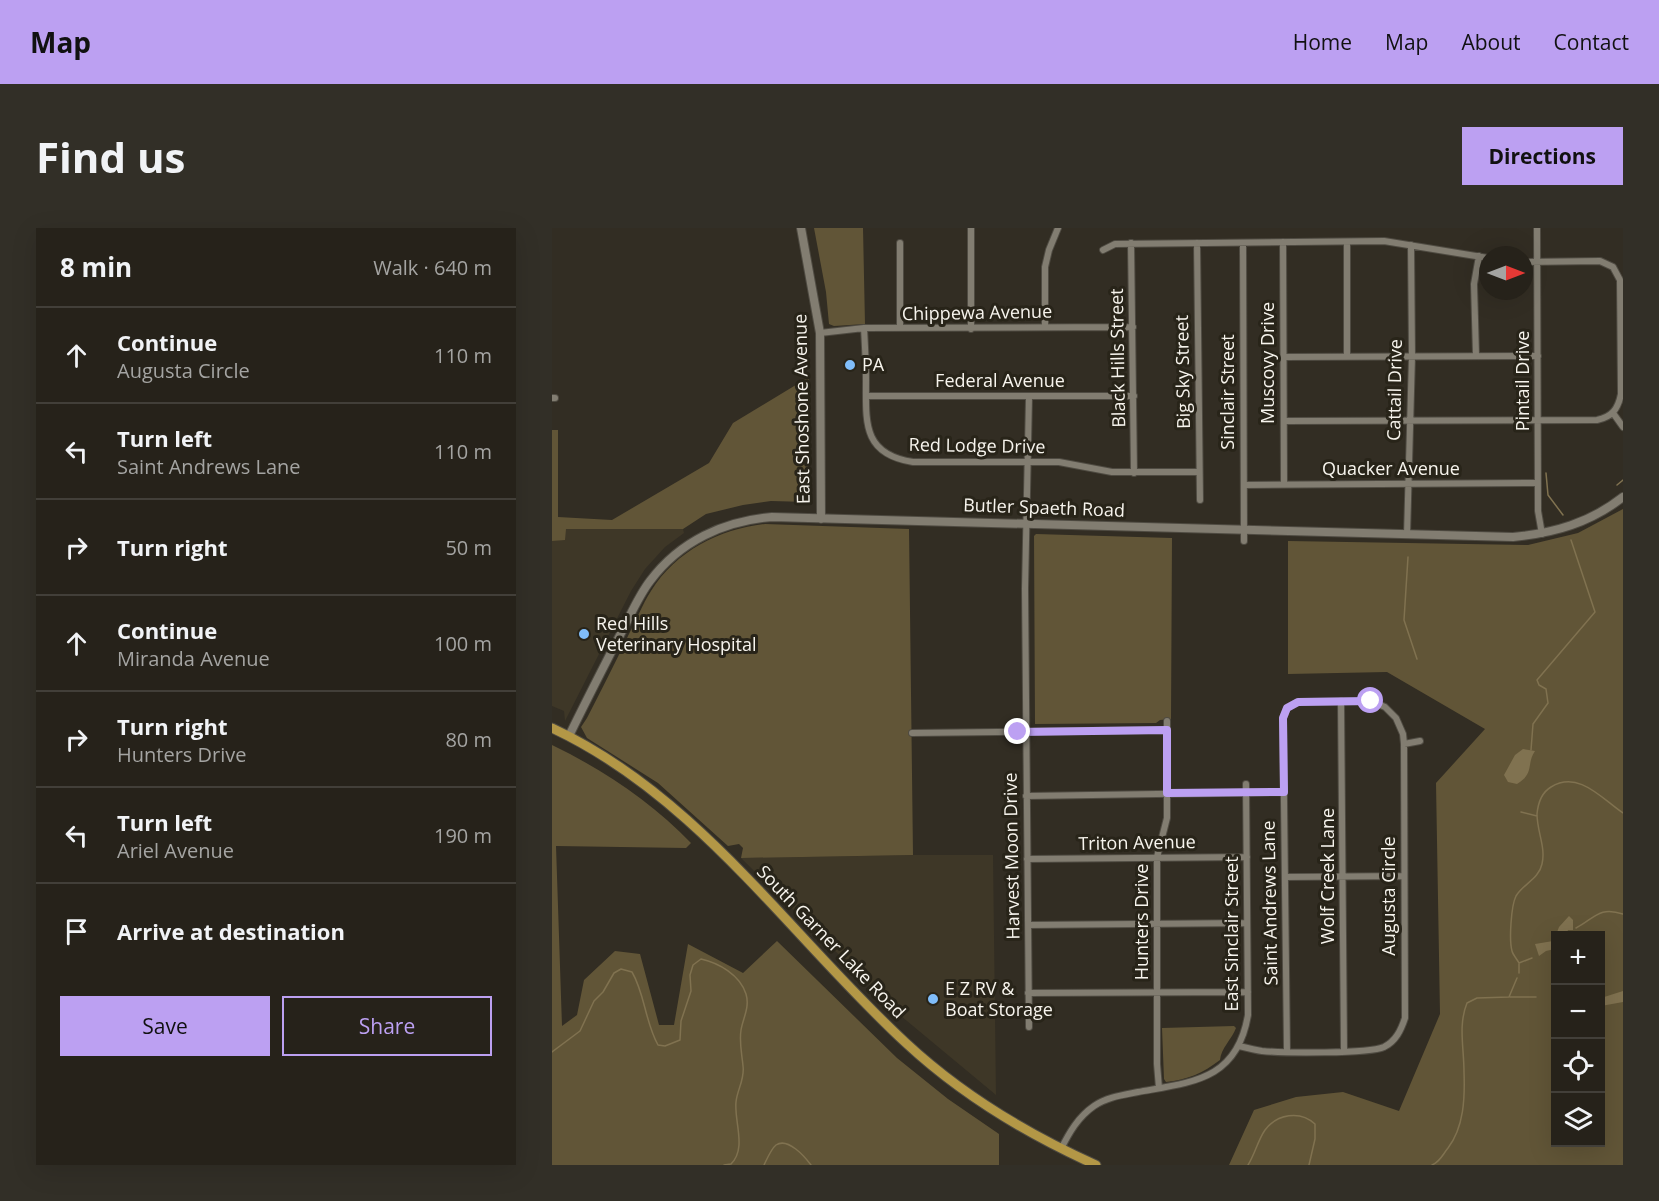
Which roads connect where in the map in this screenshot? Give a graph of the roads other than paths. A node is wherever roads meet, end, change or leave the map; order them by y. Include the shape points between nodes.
1 (801, 228) edge
2 (971, 228) edge
3 (1058, 228) edge
4 (1537, 228) edge
5 (1283, 242) junction
6 (1347, 242) junction
7 (900, 243) dead end
8 (1131, 243) junction
9 (1197, 243) junction
10 (1243, 243) junction
11 (1411, 245) junction
12 (1103, 250) dead end
13 (1479, 256) joint
14 (1533, 262) edge
15 (1537, 262) junction
16 (1045, 327) junction
17 (1133, 327) junction
18 (864, 328) junction
19 (900, 328) junction
20 (970, 328) junction
21 (820, 333) junction
22 (1476, 355) junction
23 (1347, 356) junction
24 (1412, 356) junction
25 (1538, 356) junction
26 (1283, 357) junction
27 (866, 396) junction
28 (1134, 396) junction
29 (1029, 397) junction
30 (1613, 413) junction
31 (1410, 420) junction
32 (1538, 420) junction
33 (1284, 421) junction
34 (1623, 427) edge
35 (1029, 462) junction
36 (1199, 472) junction
37 (1134, 473) junction
38 (1538, 483) junction
39 (1284, 484) junction
40 (1409, 484) junction
41 (1244, 485) junction
42 (1623, 497) edge
43 (1200, 500) dead end
44 (821, 519) junction
45 (1027, 524) junction
46 (1244, 530) junction
47 (1542, 534) junction
48 (1407, 535) junction
49 (1244, 541) dead end
50 (1341, 701) junction
51 (1283, 718) joint
52 (1167, 721) dead end
53 (552, 728) edge
54 (1167, 730) junction
55 (1026, 732) junction
56 (912, 733) dead end
57 (569, 736) junction
58 (1420, 741) dead end
59 (1404, 744) junction
60 (1246, 784) dead end
61 (1284, 792) junction
62 (1167, 793) junction
63 (1246, 793) junction
64 (1026, 796) junction
65 (1156, 857) junction
66 (1246, 857) junction
67 (1027, 859) junction
68 (1343, 876) junction
69 (1404, 876) junction
70 (1285, 877) junction
71 (1157, 923) junction
72 (1247, 923) junction
73 (1028, 925) junction
74 (1157, 992) junction
75 (1248, 992) junction
76 (1029, 993) junction
77 (1029, 1027) dead end
78 (1239, 1046) junction
79 (1287, 1051) junction
80 (1344, 1051) junction
81 (1159, 1088) junction
82 (1061, 1149) junction
83 (1096, 1165) edge

1 - 21 main road, East Shoshone Avenue
2 - 20 street
3 - 16 street via 1045,267
4 - 15 street, Pintail Drive
5 - 6 street
5 - 10 street
5 - 26 street, Muscovy Drive
6 - 11 street
6 - 23 street
7 - 19 street
8 - 9 street
8 - 12 street
8 - 17 street, Black Hills Street
9 - 10 street
9 - 36 street, Big Sky Street
10 - 41 street, Sinclair Street
11 - 13 street
11 - 24 street, Cattail Drive
13 - 22 street via 1474,284
14 - 15 street
15 - 25 street, Pintail Drive
15 - 30 street via 1600,261 1613,267 1620,280 1621,394
16 - 17 street, Chippewa Avenue
16 - 20 street, Chippewa Avenue
17 - 28 street, Black Hills Street
18 - 19 street, Chippewa Avenue
18 - 21 street, Chippewa Avenue
18 - 27 street, Red Lodge Drive
19 - 20 street, Chippewa Avenue
21 - 44 main road, East Shoshone Avenue
22 - 24 street
22 - 25 street
23 - 24 street
23 - 26 street
24 - 31 street, Cattail Drive
25 - 32 street, Pintail Drive
26 - 33 street, Muscovy Drive
27 - 29 street, Federal Avenue
27 - 35 street, Red Lodge Drive via 866,422 872,438 884,452 898,459
28 - 29 street, Federal Avenue
28 - 37 street, Black Hills Street
29 - 35 street, Harvest Moon Drive
30 - 32 street via 1597,420
30 - 34 street
31 - 32 street
31 - 33 street
31 - 40 street, Cattail Drive
32 - 38 street, Pintail Drive
33 - 39 street, Muscovy Drive
35 - 37 street, Red Lodge Drive via 1059,462
35 - 45 street, Harvest Moon Drive
36 - 37 street, Red Lodge Drive
36 - 43 street, Big Sky Street
38 - 40 street, Quacker Avenue
38 - 47 street, Pintail Drive
39 - 40 street, Quacker Avenue
39 - 41 street, Quacker Avenue
40 - 48 street, Cattail Drive
41 - 46 street, Sinclair Street
42 - 47 main road, Butler Spaeth Road via 1587,519
44 - 45 main road, Butler Spaeth Road
44 - 57 main road, Butler Spaeth Road via 772,517 741,521 704,535 670,559 640,597
45 - 46 main road, Butler Spaeth Road
45 - 55 street, Harvest Moon Drive
46 - 48 main road, Butler Spaeth Road
46 - 49 street, Sinclair Street
47 - 48 main road, Butler Spaeth Road
50 - 51 street, Augusta Circle via 1298,702 1287,708
50 - 59 street, Augusta Circle via 1371,701 1385,707 1396,718
50 - 68 street, Wolf Creek Lane
51 - 61 street, Saint Andrews Lane
52 - 54 street, Hunters Drive
53 - 57 main road, South Garner Lake Road
54 - 55 street
54 - 62 street, Hunters Drive
55 - 56 street
55 - 64 street, Harvest Moon Drive
57 - 82 main road, South Garner Lake Road via 684,816 908,1045 967,1093
58 - 59 street
59 - 69 street, Augusta Circle
60 - 63 street, East Sinclair Street
61 - 63 street
61 - 70 street, Saint Andrews Lane
62 - 63 street
62 - 64 street
62 - 65 street, Hunters Drive via 1167,818
63 - 66 street, East Sinclair Street
64 - 67 street, Harvest Moon Drive
65 - 66 street, Triton Avenue
65 - 67 street, Triton Avenue
65 - 71 street, Hunters Drive
66 - 72 street, East Sinclair Street
67 - 73 street, Harvest Moon Drive
68 - 69 street
68 - 70 street
68 - 80 street, Wolf Creek Lane
69 - 80 street, Augusta Circle via 1402,1029 1384,1047
70 - 79 street, Saint Andrews Lane
71 - 72 street
71 - 73 street
71 - 74 street, Hunters Drive
72 - 75 street, East Sinclair Street
73 - 76 street, Harvest Moon Drive
74 - 75 street
74 - 76 street
74 - 81 street, Hunters Drive
75 - 78 street, East Sinclair Street via 1248,1015
76 - 77 street, Harvest Moon Drive
78 - 79 street, Augusta Circle
78 - 81 street, East Sinclair Street via 1217,1071
79 - 80 street, Augusta Circle
81 - 82 street, East Sinclair Street via 1117,1096 1096,1105 1075,1124
82 - 83 main road, South Garner Lake Road

